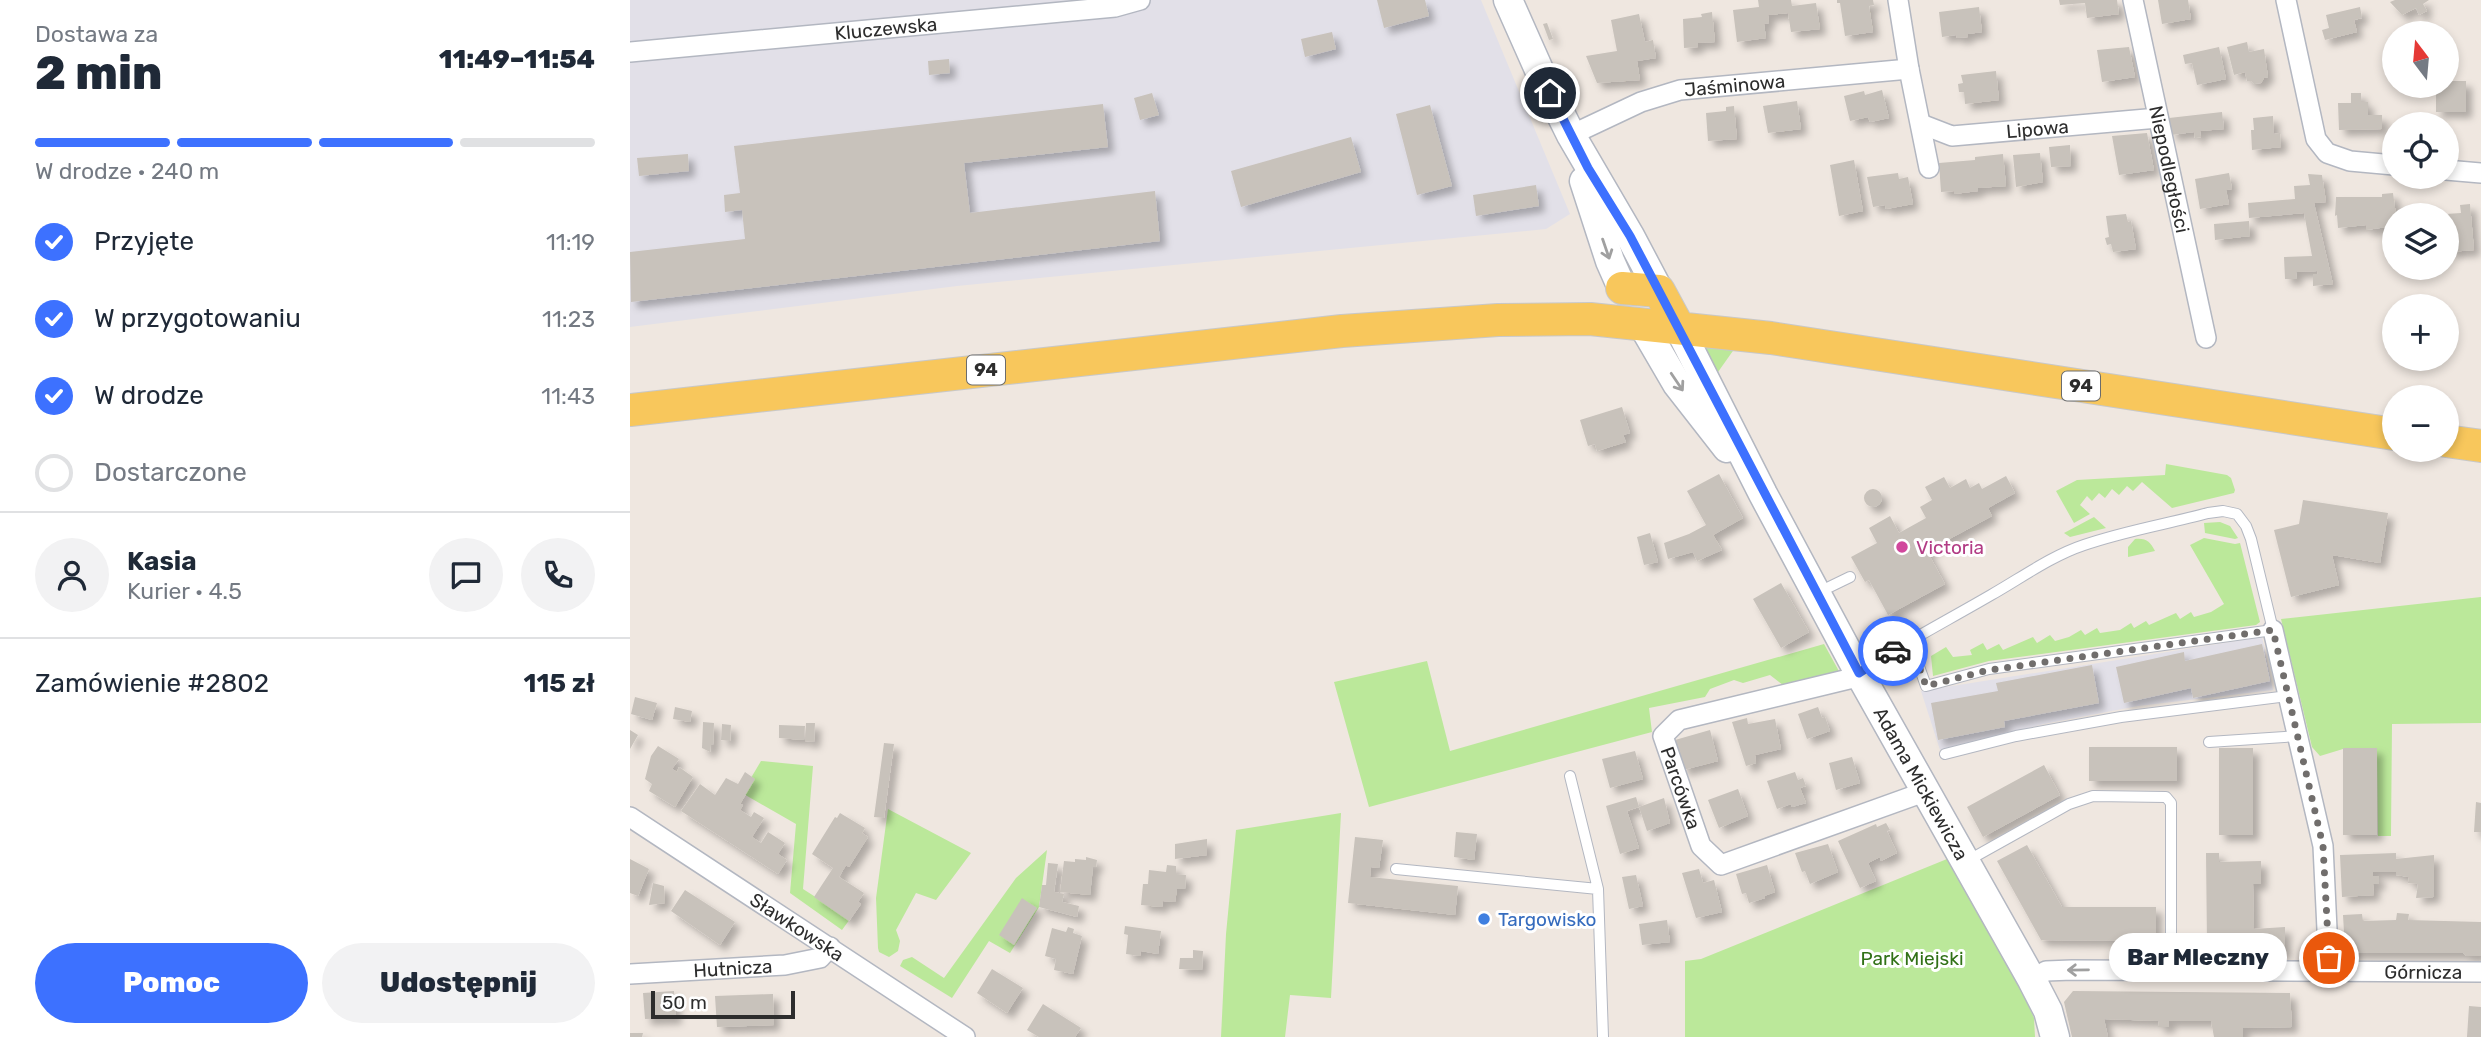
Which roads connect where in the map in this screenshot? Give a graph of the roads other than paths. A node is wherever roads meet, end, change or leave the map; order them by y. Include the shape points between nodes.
1 (1140, 0) edge
2 (1508, 0) edge
3 (1898, 0) edge
4 (2133, 0) edge
5 (2286, 0) edge
6 (630, 52) edge
7 (1909, 69) junction
8 (2158, 118) junction
9 (1921, 124) junction
10 (1571, 135) junction
11 (2382, 164) edge
12 (1929, 168) dead end
13 (2459, 171) edge
14 (2481, 173) edge
15 (1622, 288) junction
16 (1659, 291) junction
17 (1642, 324) junction
18 (1679, 328) junction
19 (2206, 338) dead end
20 (630, 410) edge
21 (2382, 432) edge
22 (2459, 443) edge
23 (2481, 446) edge
24 (1763, 494) junction
25 (1850, 577) dead end
26 (1816, 593) junction
27 (2273, 630) junction
28 (1910, 641) junction
29 (1859, 673) junction
30 (2288, 696) junction
31 (2299, 736) junction
32 (2209, 742) dead end
33 (1945, 754) dead end
34 (1570, 776) dead end
35 (1927, 791) junction
36 (630, 817) edge
37 (1967, 861) junction
38 (1396, 869) dead end
39 (1598, 889) junction
40 (830, 947) junction
41 (2171, 970) junction
42 (2329, 971) junction
43 (2481, 972) edge
44 (630, 974) edge
45 (2032, 980) junction
46 (965, 1037) edge
47 (1603, 1037) edge
48 (2055, 1037) edge

1 - 6 street, Kluczewska via 1115,7
2 - 10 street
3 - 7 street
4 - 8 street, Niepodległości
5 - 11 street via 2316,139 2327,153
7 - 9 street
7 - 10 street, Jaśminowa via 1680,90
8 - 9 street, Lipowa via 1952,136
8 - 19 street, Niepodległości
9 - 12 street
10 -> 15 street via 1602,240
10 - 16 street
13 - 14 street
15 - 16 main road
15 - 17 main road
16 - 18 main road
17 - 18 main road, 94
17 - 20 main road, 94 via 1536,318 1342,331
17 -> 24 street, Adama Mickiewicza via 1677,384
18 - 21 main road, 94 via 1771,338
18 - 24 street, Adama Mickiewicza
22 - 23 main road
24 - 26 street, Adama Mickiewicza
25 - 26 lane
26 - 29 street, Adama Mickiewicza
27 - 28 lane via 1989,670 1926,686
27 - 28 lane via 2246,526 2237,514 2223,512 2085,544
27 - 30 street
28 - 29 lane
29 - 35 street, Adama Mickiewicza
29 - 35 street, Parcówka via 1679,720 1662,736 1701,846 1721,865
30 - 31 street
30 - 33 lane via 2121,717
31 - 32 lane
31 - 42 street via 2323,846
34 - 39 lane
35 - 37 street, Adama Mickiewicza
36 - 40 street, Sławkowska
37 - 41 lane via 2069,804 2093,796 2166,797 2171,803
37 - 45 street, Adama Mickiewicza
38 - 39 lane
39 - 47 lane
40 - 44 street, Hutnicza via 820,958 785,965
40 - 46 street, Sławkowska
41 - 42 street, Górnicza
41 -> 45 street, Górnicza via 2046,971
42 - 43 street, Górnicza
45 - 48 street, Adama Mickiewicza

